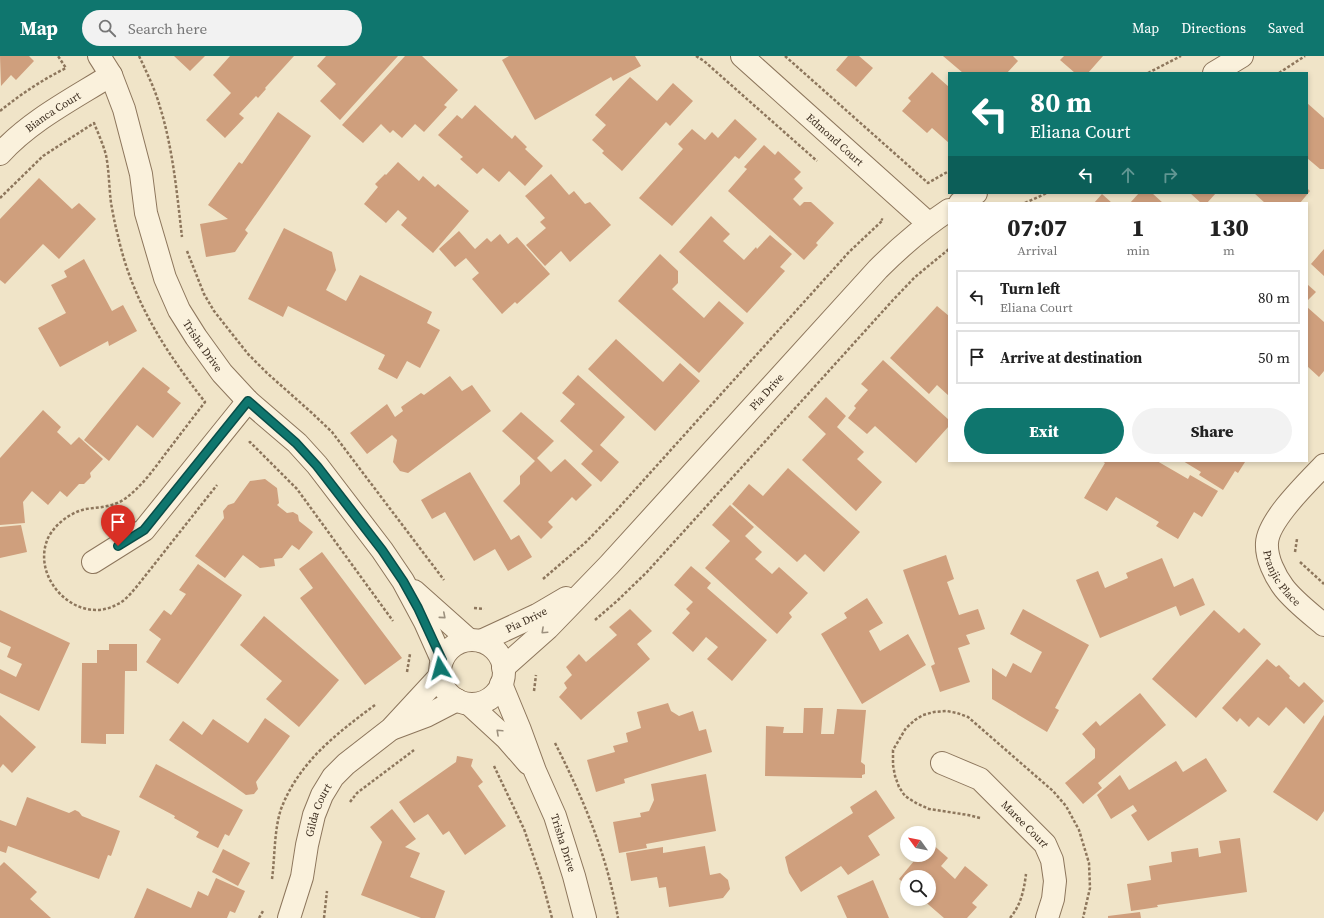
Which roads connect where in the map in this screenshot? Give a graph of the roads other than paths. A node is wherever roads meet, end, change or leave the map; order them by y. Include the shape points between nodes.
1 (99, 56) edge
2 (742, 56) edge
3 (1242, 56) edge
4 (1216, 72) edge
5 (111, 74) junction
6 (0, 154) edge
7 (974, 194) edge
8 (962, 202) edge
9 (948, 211) edge
10 (928, 223) junction
11 (248, 401) junction
12 (1324, 465) edge
13 (93, 562) dead end
14 (403, 581) junction
15 (591, 583) junction
16 (1324, 625) edge
17 (475, 641) junction
18 (441, 668) junction
19 (502, 676) junction
20 (463, 702) junction
21 (391, 729) junction
22 (942, 763) dead end
23 (535, 771) junction
24 (289, 918) edge
25 (586, 918) edge
26 (1047, 918) edge

1 - 5 street, Trisha Drive
2 - 10 street, Edmond Court
3 - 4 street
5 - 6 street, Bianca Court via 35,122
5 - 11 street, Trisha Drive via 124,109 141,174 146,213 165,278 179,310 196,337 222,373
7 - 8 street
9 - 10 street, Pia Drive
10 - 15 street, Pia Drive via 878,269
11 - 13 street via 144,530
11 - 14 street, Trisha Drive via 296,443 317,466
12 - 16 street, Pranjic Place via 1277,518 1266,542 1272,567 1284,588
14 -> 17 street, Trisha Drive
14 - 18 street, Trisha Drive via 425,622
15 - 17 street, Pia Drive via 537,615
15 -> 19 street, Pia Drive
17 - 18 street via 461,642 453,646 447,652
17 - 19 street via 489,645 496,651
18 - 20 street via 443,686 449,694
18 - 21 street, Gilda Court
19 - 20 street via 496,692 488,699 479,703
19 - 23 street, Trisha Drive
20 - 21 street, Gilda Court
23 -> 20 street, Trisha Drive via 507,739
21 - 24 street, Gilda Court via 346,764 333,777 322,795 314,815 302,877
22 - 26 street, Maree Court via 980,779 1045,844 1052,860 1055,881
23 - 25 street, Trisha Drive via 555,816

